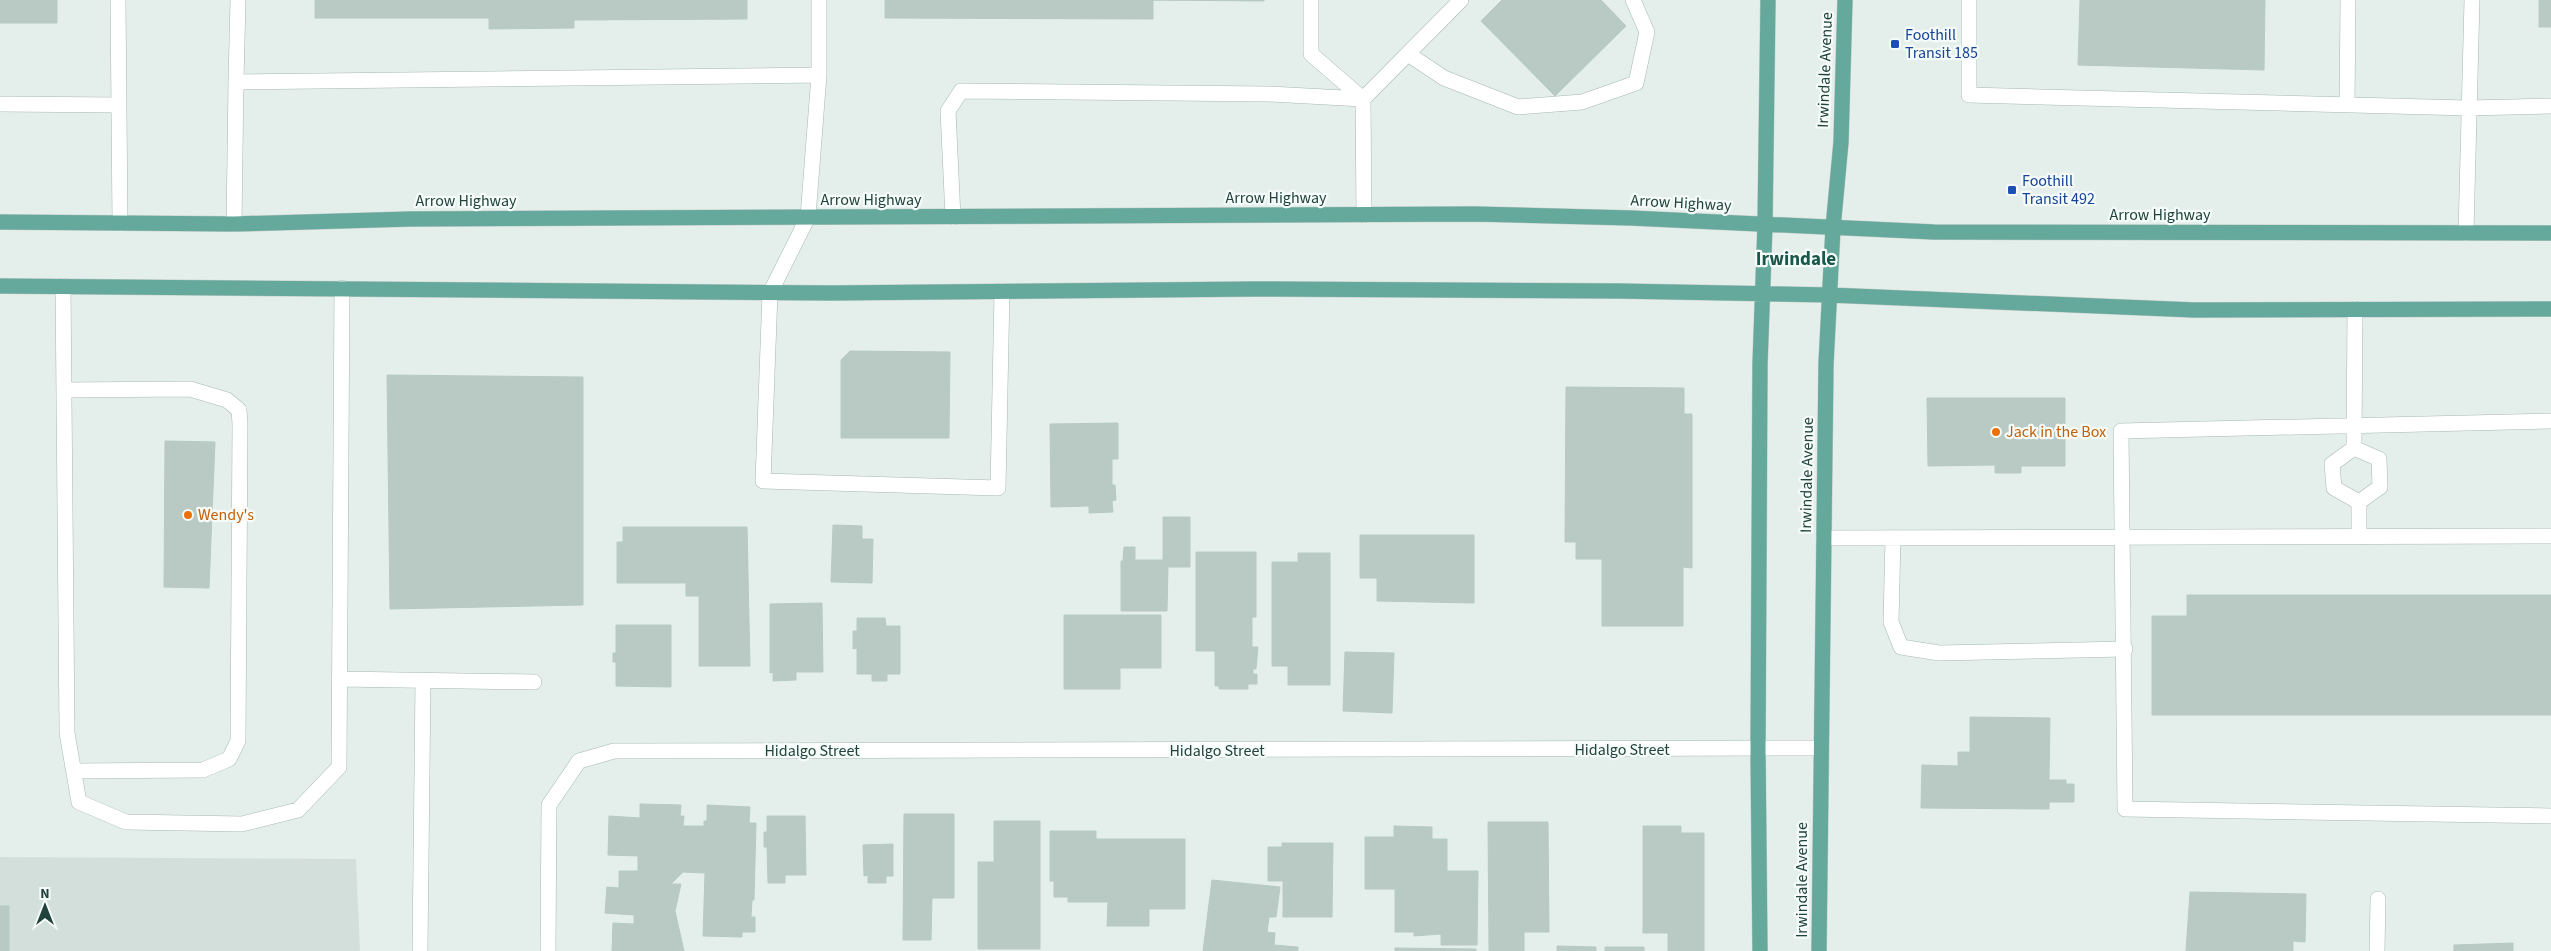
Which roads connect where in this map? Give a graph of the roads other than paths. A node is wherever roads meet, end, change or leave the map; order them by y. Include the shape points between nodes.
1 (118, 0) edge
2 (238, 0) edge
3 (819, 0) edge
4 (1311, 0) edge
5 (1462, 0) edge
6 (1633, 0) edge
7 (1768, 0) edge
8 (1845, 0) edge
9 (1969, 0) edge
10 (2348, 0) edge
11 (2472, 0) edge
12 (1408, 54) junction
13 (819, 74) junction
14 (236, 82) junction
15 (1363, 99) junction
16 (0, 104) edge
17 (118, 105) junction
18 (2346, 105) junction
19 (2551, 106) edge
20 (2468, 108) junction
21 (1364, 215) junction
22 (808, 217) junction
23 (953, 217) junction
24 (0, 222) edge
25 (120, 223) junction
26 (234, 224) junction
27 (1765, 225) junction
28 (1833, 228) junction
29 (2466, 233) junction
30 (2551, 233) edge
31 (0, 286) edge
32 (63, 286) junction
33 (342, 288) junction
34 (1002, 291) junction
35 (770, 293) junction
36 (1763, 294) junction
37 (1829, 295) junction
38 (2355, 309) junction
39 (2551, 309) edge
40 (64, 390) junction
41 (2551, 420) edge
42 (2354, 426) junction
43 (2354, 448) junction
44 (2359, 502) junction
45 (2359, 536) junction
46 (2551, 536) edge
47 (2124, 537) junction
48 (1824, 538) junction
49 (1893, 538) junction
50 (2125, 649) junction
51 (340, 679) junction
52 (423, 681) junction
53 (534, 682) dead end
54 (1821, 748) junction
55 (1758, 749) junction
56 (74, 771) junction
57 (2551, 816) edge
58 (2378, 899) dead end
59 (420, 951) edge
60 (548, 951) edge
61 (1760, 951) edge
62 (1819, 951) edge
63 (2377, 951) edge

1 - 17 street
2 - 14 street
3 - 13 street
4 - 15 street via 1311,54
5 - 12 street
6 - 12 street via 1647,32 1636,83 1582,102 1518,107 1444,78
7 - 27 main road
8 - 28 main road, Irwindale Avenue via 1841,142
9 - 18 street via 1969,95
10 - 18 street
11 - 20 street
12 - 15 street
13 - 14 street
13 - 22 street
14 - 26 street
15 - 21 street
15 - 23 street via 1268,94 961,91 948,111
16 - 17 street
17 - 25 street
18 - 20 street
19 - 20 street
20 - 29 street
21 - 23 main road, Arrow Highway
21 - 27 main road, Arrow Highway via 1592,217
22 - 23 main road, Arrow Highway
22 - 26 main road, Arrow Highway via 420,219
22 - 35 street
24 - 25 main road, Arrow Highway
25 - 26 main road, Arrow Highway
27 - 28 main road, Arrow Highway
27 - 36 main road
28 - 29 main road, Arrow Highway via 1944,232
28 - 37 main road, Irwindale Avenue
29 - 30 main road, Arrow Highway
31 - 32 main road
32 - 33 main road
32 - 40 street
33 - 35 main road
33 - 51 street
34 - 35 main road
34 - 35 street via 998,488 763,481
34 - 36 main road via 1411,290
36 - 37 main road
36 - 55 main road
37 - 38 main road via 2194,310
37 - 48 main road, Irwindale Avenue
38 - 39 main road
38 - 42 street
40 - 56 street via 67,733
40 - 56 street via 190,389 227,400 239,410 240,424 238,741 229,759 203,770
41 - 42 street
42 - 43 street
42 - 47 street via 2121,431
43 - 44 street via 2332,464 2334,488
43 - 44 street via 2379,459 2380,487
44 - 45 street
45 - 46 street
45 - 47 street
47 - 49 street
47 - 50 street
48 - 49 street
48 - 54 main road, Irwindale Avenue
49 - 50 street via 1891,622 1901,647 1939,653
50 - 57 street via 2125,809
51 - 52 street
51 - 56 street via 339,766 298,810 242,824 126,822 80,802
52 - 53 street
52 - 59 street
54 - 55 street, Hidalgo Street
54 - 62 main road, Irwindale Avenue
55 - 60 street, Hidalgo Street via 614,752 579,761 549,805
55 - 61 main road
58 - 63 street

